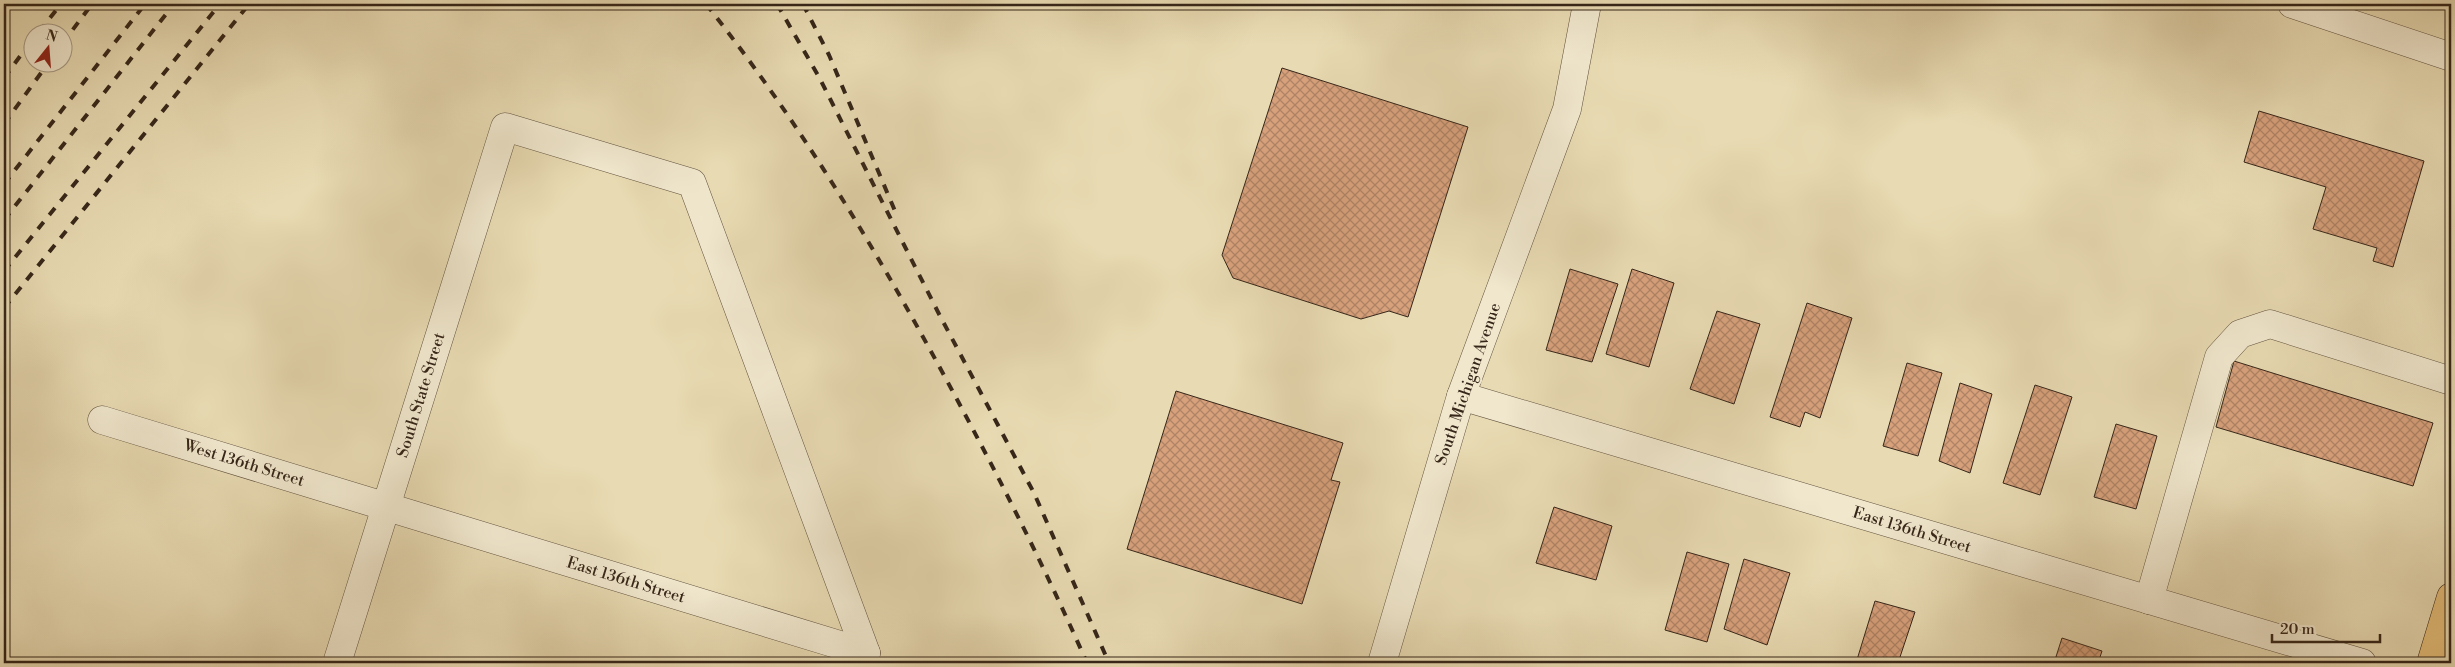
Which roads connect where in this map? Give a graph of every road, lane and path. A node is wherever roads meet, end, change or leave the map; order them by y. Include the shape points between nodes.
1 (1587, 4) edge
2 (2292, 4) edge
3 (2451, 57) edge
4 (2451, 381) edge
5 (1461, 396) junction
6 (102, 420) dead end
7 (386, 507) junction
8 (2451, 597) edge
9 (2149, 600) junction
10 (866, 652) joint
11 (337, 663) edge
12 (1382, 663) edge
13 (2362, 663) edge
14 (2431, 663) edge

1 - 5 street, South Michigan Avenue via 1567,109
2 - 3 street
4 - 9 street via 2270,324 2240,334 2219,357
5 - 9 street, East 136th Street
5 - 12 street, South Michigan Avenue
6 - 7 street, West 136th Street
7 - 10 street, East 136th Street
7 - 10 street, South State Street via 504,127 692,183
7 - 11 street, South State Street
8 - 14 main road
9 - 13 street, East 136th Street

